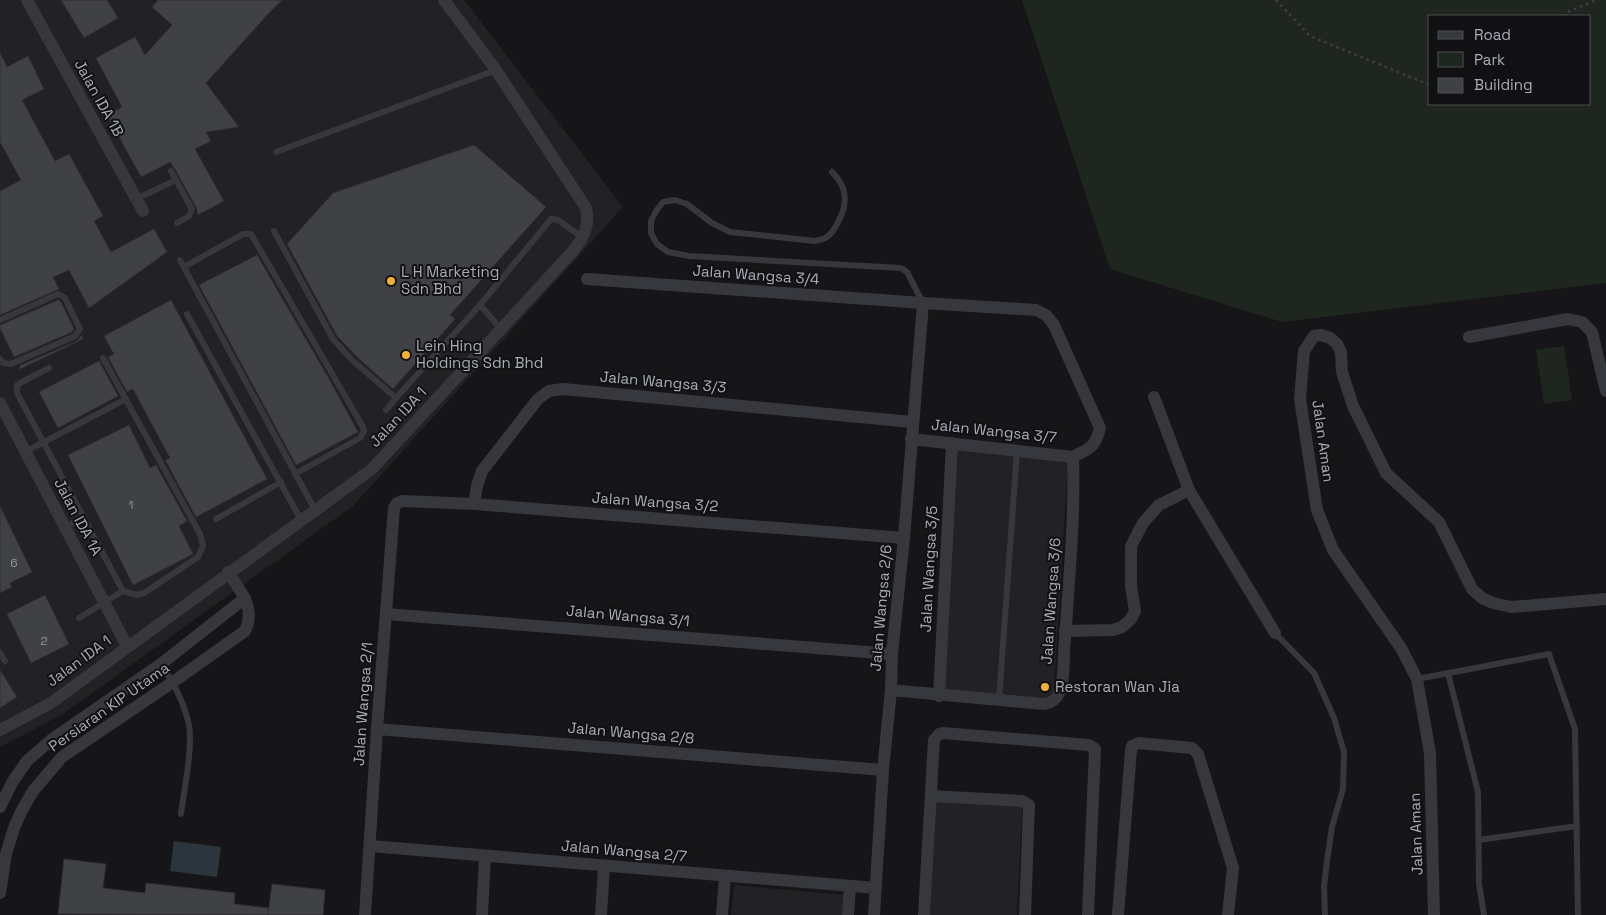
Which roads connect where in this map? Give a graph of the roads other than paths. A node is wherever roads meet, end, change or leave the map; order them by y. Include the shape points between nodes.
1 (27, 0) edge
2 (444, 0) edge
3 (496, 70) junction
4 (276, 152) dead end
5 (171, 171) dead end
6 (832, 172) dead end
7 (176, 180) junction
8 (136, 198) junction
9 (143, 211) dead end
10 (177, 223) dead end
11 (274, 232) dead end
12 (583, 238) junction
13 (180, 260) dead end
14 (184, 267) junction
15 (587, 279) dead end
16 (923, 303) junction
17 (480, 305) junction
18 (187, 314) dead end
19 (0, 320) edge
20 (501, 329) junction
21 (1470, 337) dead end
22 (103, 358) dead end
23 (0, 359) edge
24 (49, 368) dead end
25 (1606, 391) edge
26 (1154, 397) dead end
27 (396, 398) junction
28 (126, 400) junction
29 (0, 403) edge
30 (386, 410) dead end
31 (912, 422) junction
32 (911, 439) junction
33 (44, 442) junction
34 (952, 444) junction
35 (1017, 450) junction
36 (25, 452) junction
37 (1073, 457) junction
38 (295, 474) junction
39 (281, 482) junction
40 (1189, 490) junction
41 (403, 501) joint
42 (474, 504) junction
43 (315, 510) junction
44 (83, 516) junction
45 (216, 519) dead end
46 (301, 520) junction
47 (65, 528) junction
48 (904, 538) junction
49 (228, 572) junction
50 (123, 591) junction
51 (245, 598) junction
52 (1606, 599) edge
53 (104, 602) junction
54 (386, 614) junction
55 (79, 618) dead end
56 (1065, 631) junction
57 (1275, 633) joint
58 (127, 646) junction
59 (0, 653) edge
60 (892, 654) junction
61 (5, 661) dead end
62 (161, 664) junction
63 (1448, 673) junction
64 (1417, 679) junction
65 (174, 682) junction
66 (891, 690) junction
67 (939, 696) junction
68 (999, 700) junction
69 (377, 728) junction
70 (0, 730) edge
71 (882, 770) junction
72 (931, 796) junction
73 (1, 804) edge
74 (20, 812) junction
75 (181, 814) dead end
76 (1577, 826) junction
77 (1478, 840) junction
78 (370, 846) junction
79 (485, 856) junction
80 (604, 866) junction
81 (725, 876) junction
82 (850, 886) junction
83 (876, 888) junction
84 (0, 893) edge
85 (365, 915) edge
86 (482, 915) edge
87 (601, 915) edge
88 (722, 915) edge
89 (848, 915) edge
90 (874, 915) edge
91 (924, 915) edge
92 (1025, 915) edge
93 (1088, 915) edge
94 (1118, 915) edge
95 (1228, 915) edge
96 (1325, 915) edge
97 (1434, 915) edge
98 (1484, 915) edge
99 (1578, 915) edge

1 - 8 street, Jalan IDA 1B
2 - 3 street, Jalan IDA 1
3 - 4 lane
3 - 12 street, Jalan IDA 1 via 586,208 587,229
5 - 7 lane
6 - 16 lane via 843,186 845,206 836,228 827,237 816,241 730,232 687,204 675,200 664,202 656,211 651,221 651,233 657,244 668,252 689,256 903,268
7 - 8 lane
7 - 10 lane via 192,209 189,216
8 - 9 street, Jalan IDA 1B
11 - 27 lane via 333,339
12 - 17 lane via 558,220 551,219
12 - 20 street, Jalan IDA 1
13 - 14 lane
14 - 38 lane
14 - 38 lane via 243,234 251,234 363,427 360,438
15 - 16 street, Jalan Wangsa 3/4
16 - 31 street, Jalan Wangsa 2/6
16 - 37 street, Jalan Wangsa 3/4 via 1021,308 1046,315 1059,335 1100,428 1097,440 1090,448
17 - 20 lane
17 - 27 lane
18 - 39 lane
19 - 23 lane via 58,294 65,298 80,329 76,336 11,364
20 - 43 street, Jalan IDA 1 via 372,469
21 - 25 street via 1568,319 1582,322 1592,332
22 - 28 lane
24 - 33 lane via 20,383 16,389
26 - 40 street
27 - 30 lane
28 - 33 lane
28 - 50 lane via 200,534 203,546 198,557 144,593 137,595
29 - 36 street, Jalan IDA 1A
31 - 32 street, Jalan Wangsa 2/6
31 - 42 street, Jalan Wangsa 3/3 via 563,389 549,391 538,399 482,471
32 - 34 street, Jalan Wangsa 3/7
32 - 48 street, Jalan Wangsa 2/6
33 - 36 lane
33 - 44 lane
34 - 35 street, Jalan Wangsa 3/7
34 - 67 street, Jalan Wangsa 3/5
35 - 37 street, Jalan Wangsa 3/7
35 - 68 lane
36 - 47 street, Jalan IDA 1A
37 - 56 street, Jalan Wangsa 3/6 via 1074,493
38 - 43 lane
39 - 45 lane
39 - 46 lane
40 - 56 street via 1159,505 1143,523 1131,546 1135,611 1131,619 1113,630
40 - 57 street
41 - 42 street, Jalan Wangsa 3/2
41 - 54 street, Jalan Wangsa 2/1 via 394,508
42 - 48 street, Jalan Wangsa 3/2
43 - 46 street, Jalan IDA 1
44 - 47 lane
44 - 50 lane
46 - 49 street, Jalan IDA 1
47 - 53 street, Jalan IDA 1A
48 - 60 street, Jalan Wangsa 2/6
49 - 51 street, Persiaran KIP Utama
49 - 58 street, Jalan IDA 1
50 - 53 lane
51 - 62 street, Persiaran KIP Utama
51 - 65 street, Persiaran KIP Utama via 250,612 245,631
52 - 64 street, Jalan Aman via 1511,607 1493,604 1472,589 1438,522 1386,473 1354,406 1342,372 1341,352 1337,344 1322,335 1314,336 1304,351 1300,399 1317,510 1334,550 1401,648
53 - 55 lane
53 - 58 street, Jalan IDA 1A
54 - 60 street, Jalan Wangsa 3/1
54 - 69 street, Jalan Wangsa 2/1
56 - 68 street, Jalan Wangsa 3/6 via 1061,687 1056,699 1044,704
57 - 96 lane via 1314,673 1334,718 1344,752 1343,789 1332,828 1324,886
58 - 70 street, Jalan IDA 1 via 50,703
59 - 61 lane
60 - 66 street, Jalan Wangsa 2/6
62 - 65 lane
62 - 73 street, Persiaran KIP Utama via 51,740 27,762
63 - 64 lane
63 - 76 lane via 1549,654 1575,729
63 - 77 lane via 1478,792
64 - 97 street, Jalan Aman via 1430,753
65 - 74 street, Persiaran KIP Utama via 62,757 33,790
65 - 75 lane via 189,726 190,748
66 - 67 street, Jalan Wangsa 3/6
66 - 71 street, Jalan Wangsa 2/6
67 - 68 street, Jalan Wangsa 3/6
69 - 71 street, Jalan Wangsa 2/8
69 - 78 street, Jalan Wangsa 2/1
71 - 83 street, Jalan Wangsa 2/6
72 - 91 street
72 - 92 street via 1022,801 1029,805
72 - 93 street via 934,740 939,734 1093,746 1096,753
73 - 74 street
74 - 84 street, Persiaran KIP Utama via 6,854
76 - 77 lane
76 - 99 lane
77 - 98 lane via 1479,884
78 - 79 street, Jalan Wangsa 2/7
78 - 85 street, Jalan Wangsa 2/1
79 - 80 street, Jalan Wangsa 2/7
79 - 86 street
80 - 81 street, Jalan Wangsa 2/7
80 - 87 street
81 - 82 street, Jalan Wangsa 2/7
81 - 88 street
82 - 83 street, Jalan Wangsa 2/7
82 - 89 street
83 - 90 street, Jalan Wangsa 2/6
94 - 95 street via 1131,750 1135,743 1140,742 1192,748 1198,754 1233,868

